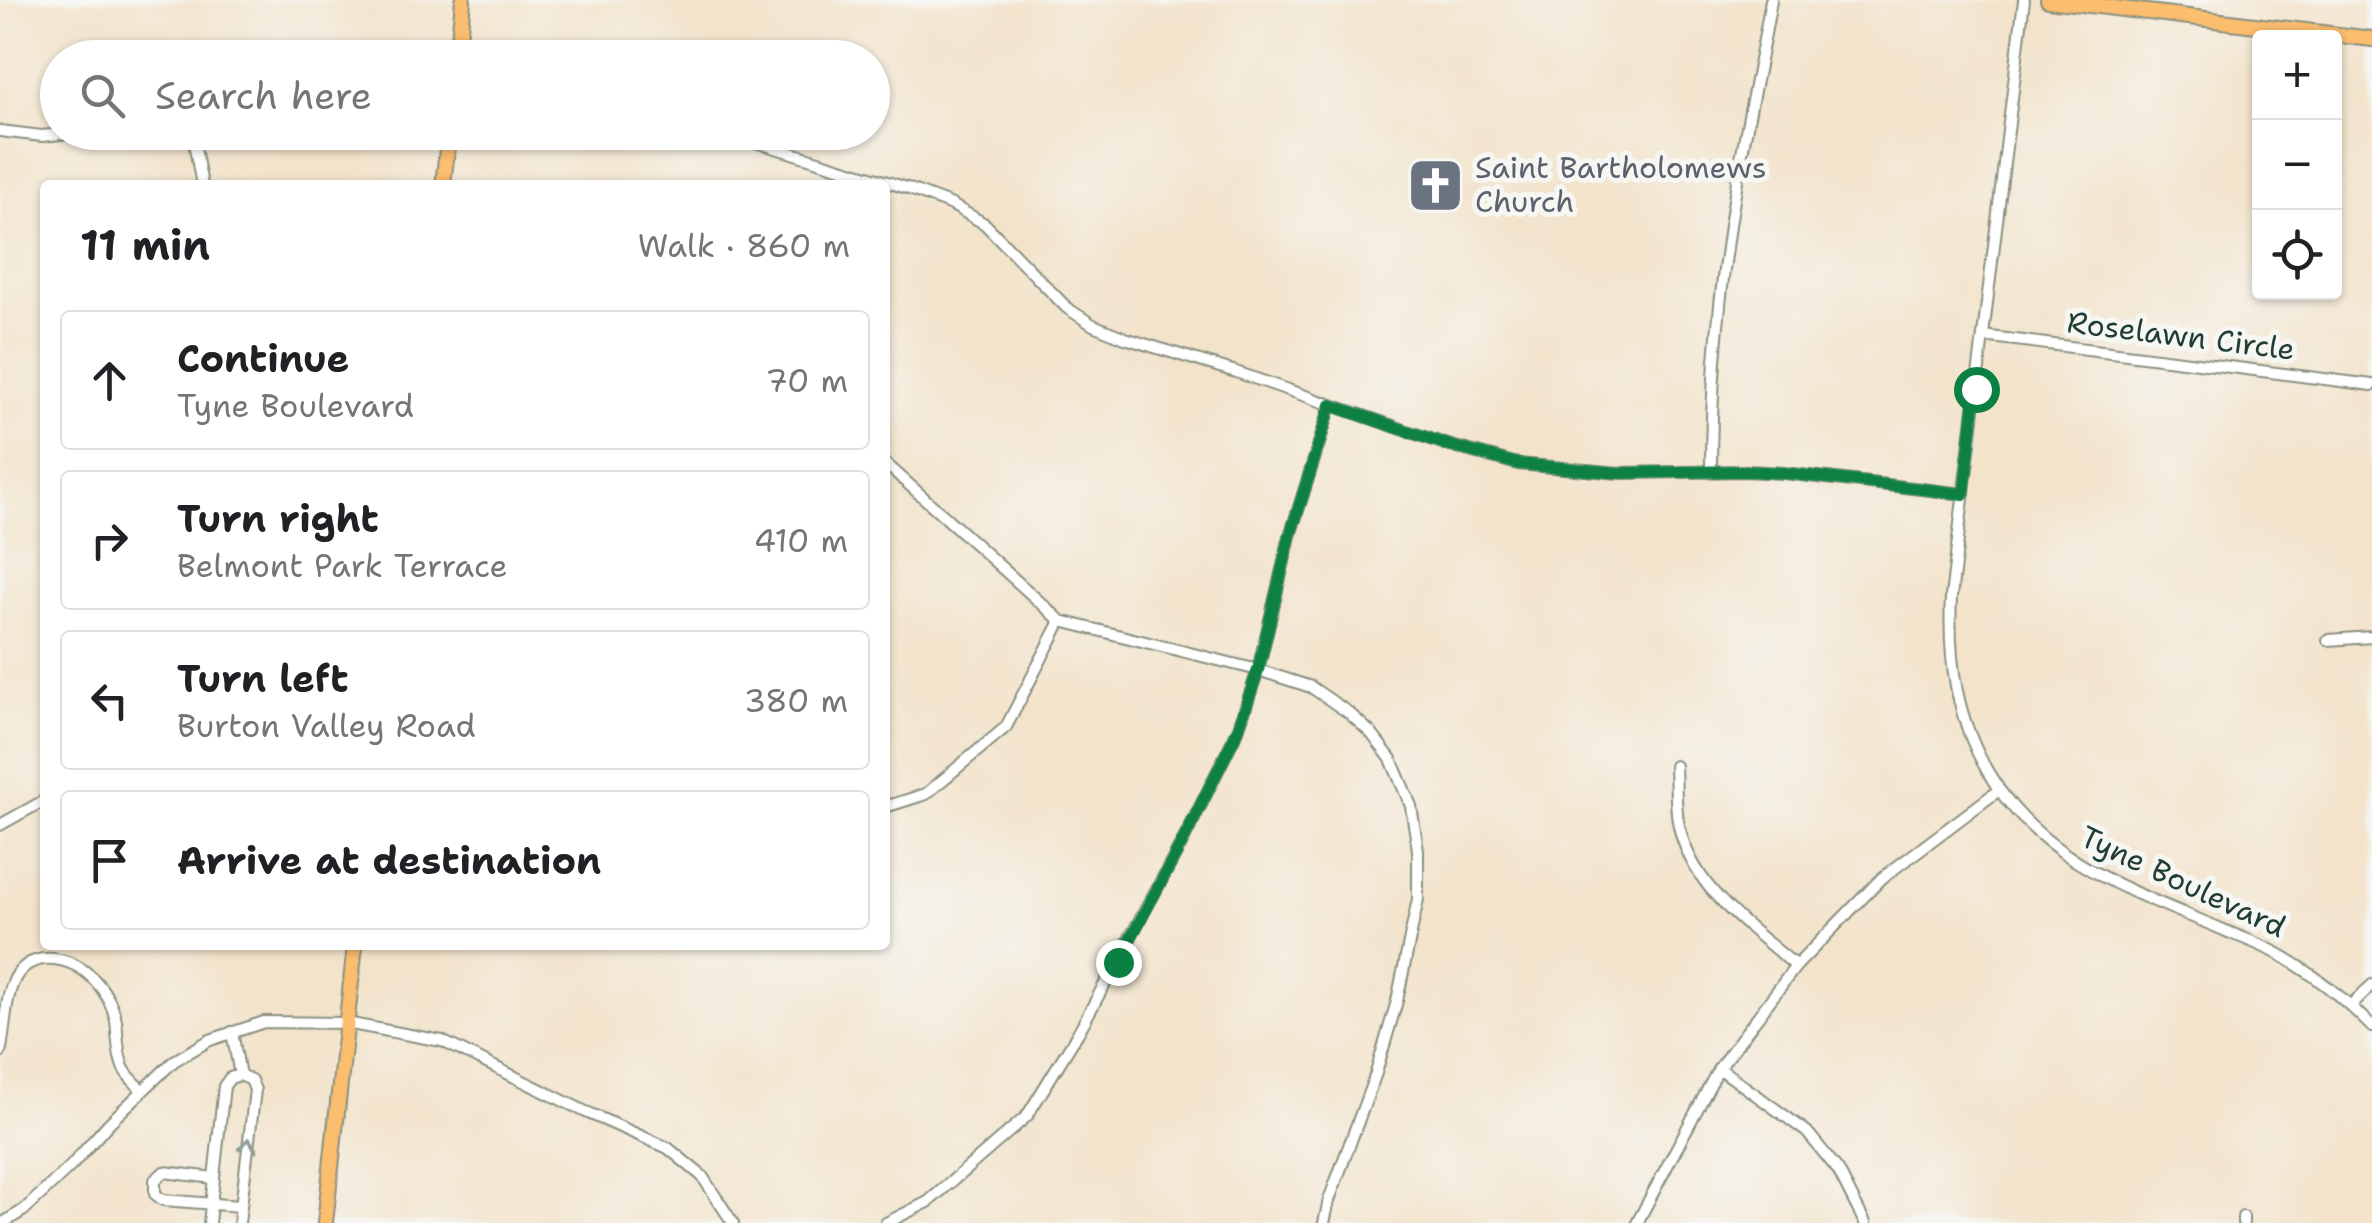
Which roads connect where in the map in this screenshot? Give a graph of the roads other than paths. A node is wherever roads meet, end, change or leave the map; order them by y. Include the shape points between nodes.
1 (463, 0) edge
2 (1771, 0) edge
3 (2024, 0) edge
4 (2048, 0) edge
5 (2372, 39) edge
6 (459, 40) edge
7 (0, 131) edge
8 (40, 136) edge
9 (195, 150) edge
10 (447, 150) edge
11 (781, 150) edge
12 (201, 180) edge
13 (444, 180) edge
14 (878, 180) edge
15 (890, 184) edge
16 (1983, 336) junction
17 (2372, 385) edge
18 (1331, 405) junction
19 (890, 467) edge
20 (1711, 471) junction
21 (1964, 494) junction
22 (1061, 621) junction
23 (2372, 637) edge
24 (2328, 640) dead end
25 (1258, 670) junction
26 (1676, 766) dead end
27 (1999, 790) junction
28 (40, 803) edge
29 (890, 805) edge
30 (0, 825) edge
31 (354, 950) edge
32 (1796, 966) junction
33 (2372, 986) edge
34 (2351, 1005) junction
35 (346, 1024) junction
36 (2372, 1027) edge
37 (232, 1032) junction
38 (0, 1054) edge
39 (1718, 1068) junction
40 (240, 1075) junction
41 (142, 1090) junction
42 (214, 1178) junction
43 (211, 1204) junction
44 (240, 1206) junction
45 (3, 1223) edge
46 (209, 1223) edge
47 (239, 1223) edge
48 (325, 1223) edge
49 (733, 1223) edge
50 (886, 1223) edge
51 (1324, 1223) edge
52 (1637, 1223) edge
53 (1865, 1223) edge

1 - 6 main road
2 - 20 street via 1729,238
3 - 16 street, Tyne Boulevard
4 - 5 main road
7 - 8 street
9 - 12 street
10 - 13 main road
11 - 14 street
15 - 18 street via 940,199 985,224 1083,320
16 - 17 street, Roselawn Circle
16 - 21 street, Tyne Boulevard
18 - 20 street via 1518,464 1620,473
18 - 25 street
19 - 22 street
20 - 21 street
21 - 27 street, Tyne Boulevard via 1951,597 1952,670 1968,732
22 - 25 street
22 - 29 street via 1006,727 926,794
23 - 24 street
25 - 50 street via 1238,730 1184,839 1027,1116 928,1202
25 - 51 street via 1311,687 1371,734 1391,759 1411,806 1418,850 1418,898 1398,1001
26 - 32 street via 1678,822 1699,875 1723,905
27 - 32 street via 1882,878
27 - 34 street, Tyne Boulevard via 2031,828 2084,868 2281,955
28 - 30 street
31 - 35 main road
32 - 39 street
33 - 34 street
34 - 36 street, Tyne Boulevard
35 - 37 street via 264,1022
35 - 48 main road
35 - 49 street via 442,1041 668,1148 702,1176
37 - 40 street
37 - 41 street via 174,1062
38 - 41 street via 8,988 22,968 44,958 64,960 105,992 116,1017 123,1069
39 - 52 street
39 - 53 street via 1807,1132 1838,1170
40 - 42 street via 224,1086
44 -> 40 street via 255,1090
41 - 45 street via 71,1166
42 - 43 street
42 - 43 street via 164,1172 155,1180 158,1199
43 - 44 street
43 - 46 street
44 - 47 street

